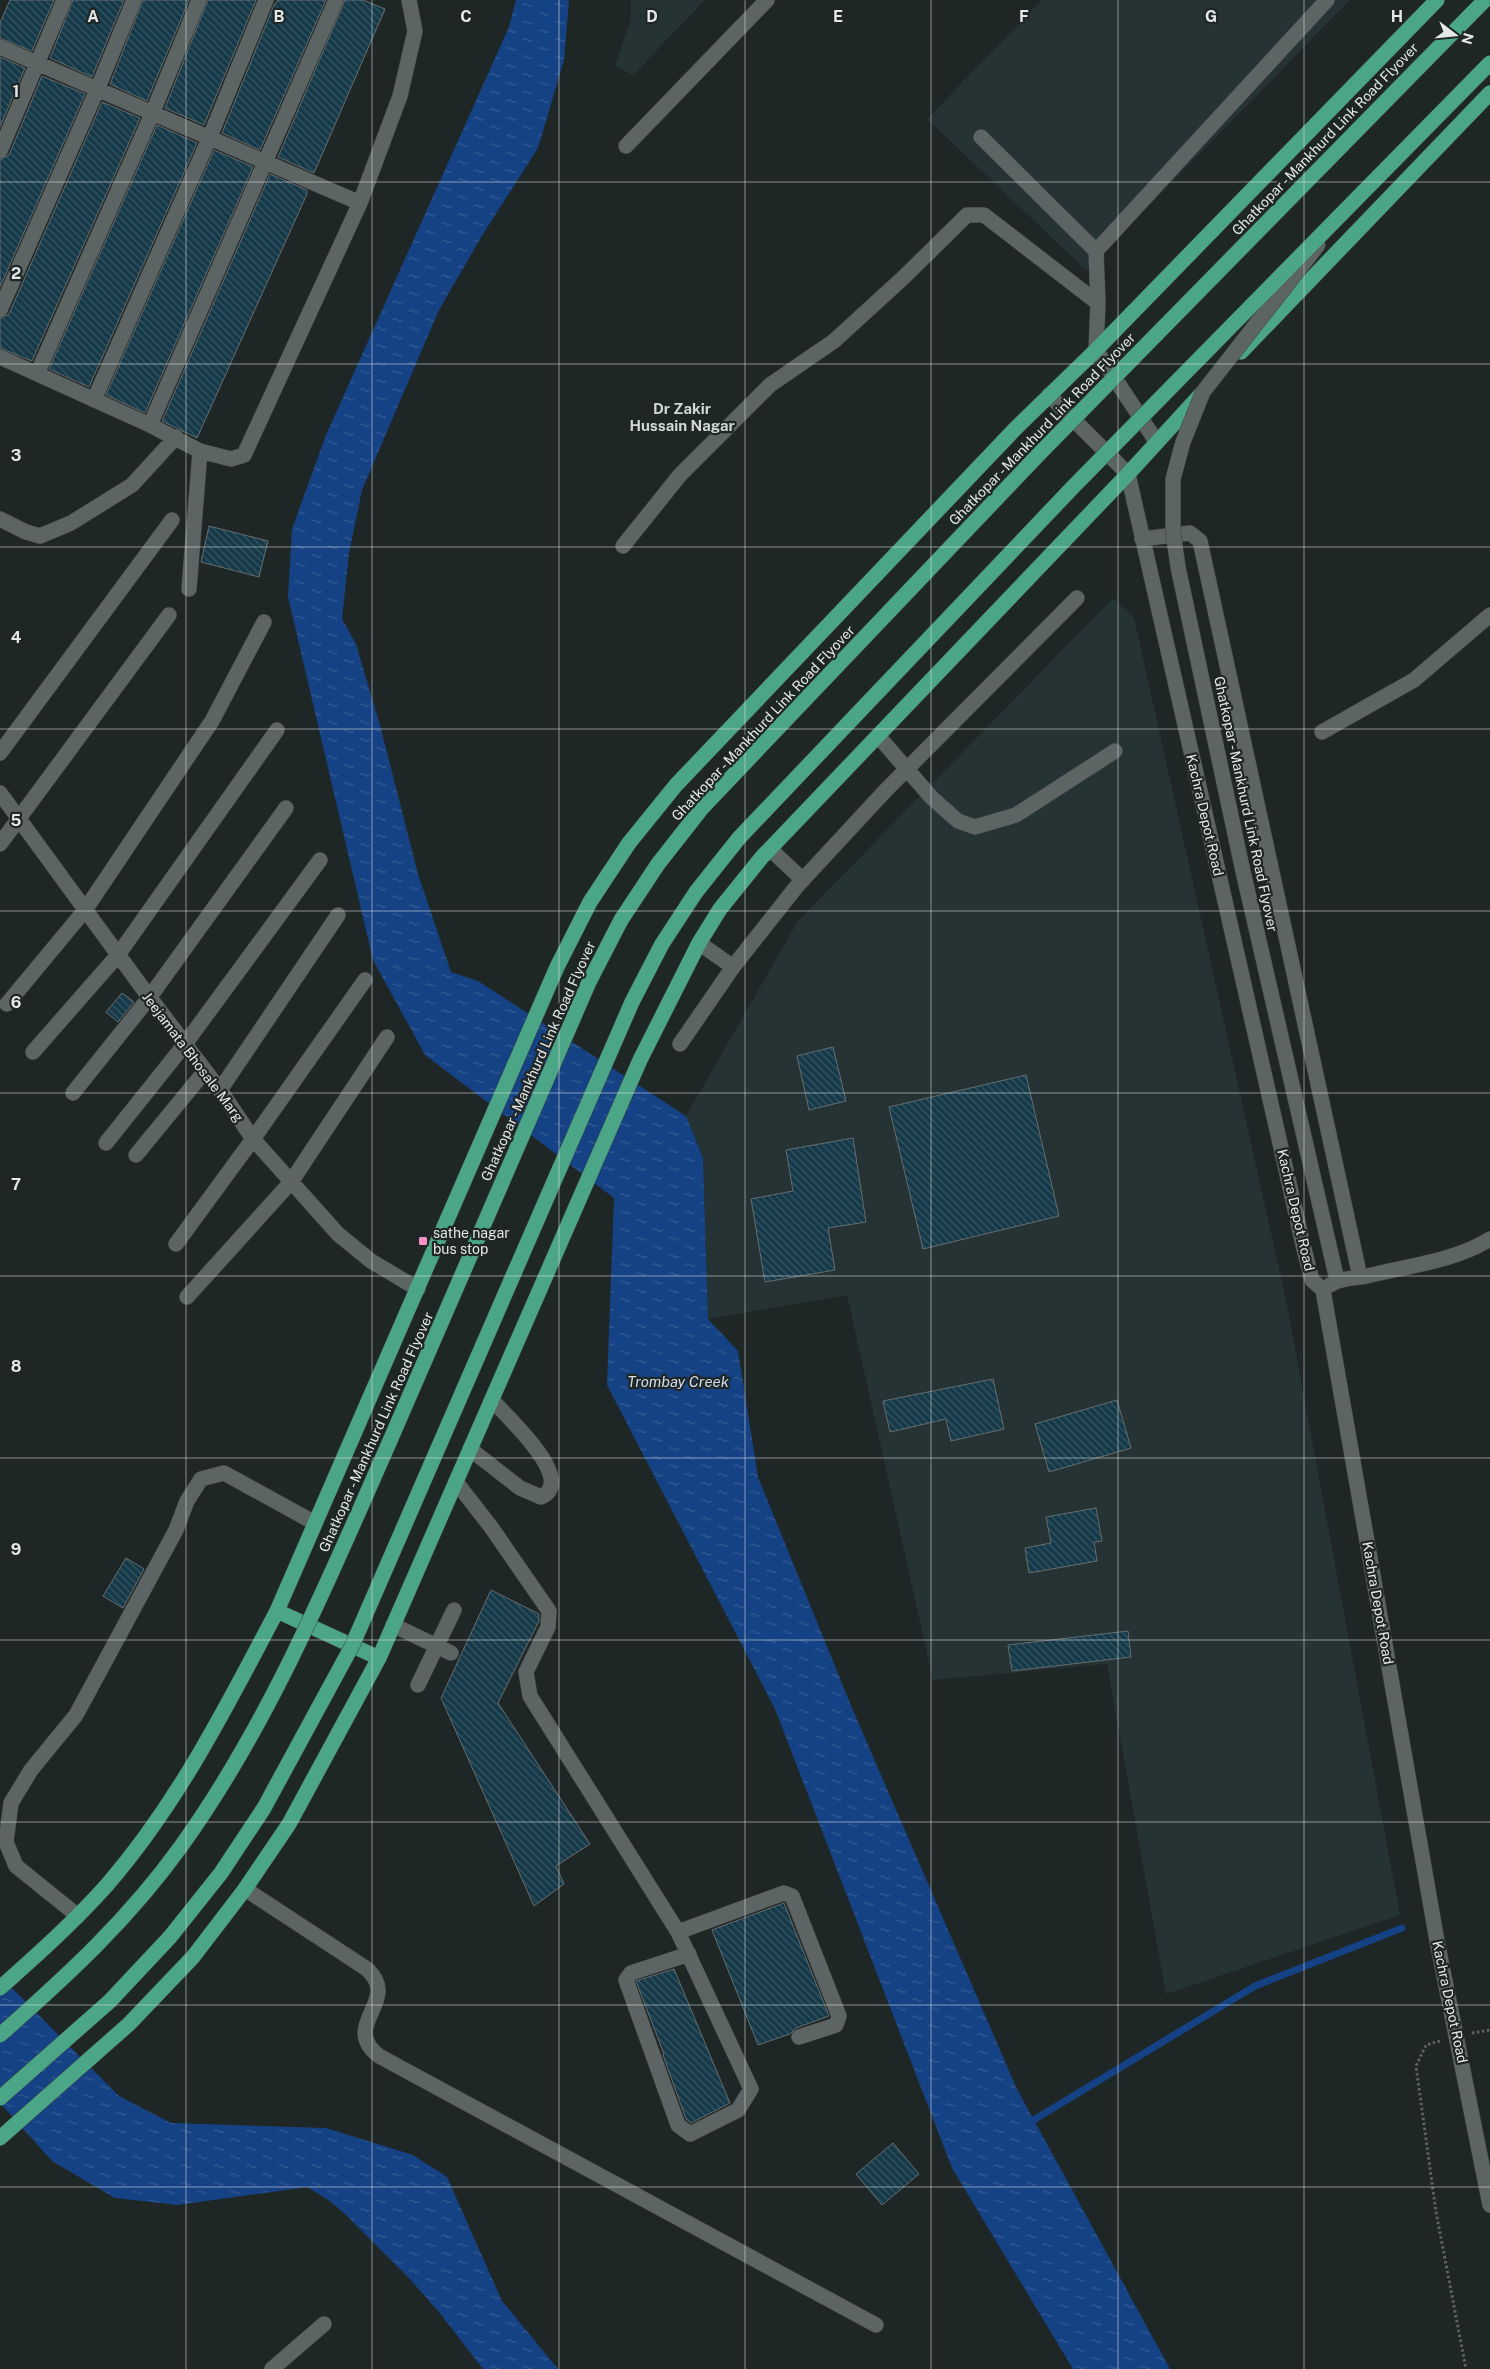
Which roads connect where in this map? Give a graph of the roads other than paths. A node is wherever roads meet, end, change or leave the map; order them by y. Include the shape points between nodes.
1 (64, 0) edge
2 (134, 0) edge
3 (199, 0) edge
4 (266, 0) edge
5 (336, 0) edge
6 (409, 0) edge
7 (767, 0) edge
8 (1327, 0) edge
9 (1437, 0) edge
10 (1485, 0) edge
11 (0, 47) edge
12 (37, 63) junction
13 (1490, 63) edge
14 (97, 90) junction
15 (1490, 93) edge
16 (152, 114) junction
17 (981, 137) dead end
18 (210, 139) junction
19 (626, 146) dead end
20 (0, 151) edge
21 (265, 164) junction
22 (360, 203) junction
23 (1350, 205) junction
24 (1096, 251) junction
25 (1098, 303) junction
26 (0, 310) edge
27 (1096, 350) junction
28 (0, 358) edge
29 (41, 365) dead end
30 (1049, 395) junction
31 (94, 400) junction
32 (150, 425) junction
33 (176, 437) junction
34 (1156, 441) junction
35 (200, 451) junction
36 (1128, 474) junction
37 (0, 519) edge
38 (172, 520) dead end
39 (1142, 539) junction
40 (623, 546) dead end
41 (189, 589) dead end
42 (1077, 598) dead end
43 (169, 615) dead end
44 (1490, 615) edge
45 (264, 622) dead end
46 (277, 730) dead end
47 (1322, 732) dead end
48 (878, 736) junction
49 (1115, 751) dead end
50 (0, 753) edge
51 (907, 769) junction
52 (0, 793) edge
53 (286, 808) dead end
54 (19, 820) junction
55 (0, 844) edge
56 (770, 849) junction
57 (320, 860) dead end
58 (803, 880) junction
59 (85, 910) junction
60 (338, 915) dead end
61 (699, 943) junction
62 (118, 955) junction
63 (733, 967) junction
64 (365, 980) dead end
65 (150, 998) junction
66 (7, 1004) dead end
67 (387, 1037) dead end
68 (185, 1044) junction
69 (680, 1044) dead end
70 (33, 1052) dead end
71 (205, 1070) junction
72 (220, 1090) junction
73 (73, 1093) dead end
74 (253, 1139) junction
75 (106, 1143) dead end
76 (136, 1155) dead end
77 (292, 1182) junction
78 (1490, 1239) edge
79 (176, 1244) dead end
80 (1360, 1277) junction
81 (1337, 1280) junction
82 (418, 1289) junction
83 (1323, 1290) junction
84 (187, 1298) dead end
85 (492, 1400) junction
86 (470, 1449) junction
87 (456, 1482) junction
88 (316, 1524) junction
89 (454, 1610) dead end
90 (278, 1611) junction
91 (393, 1625) junction
92 (444, 1650) junction
93 (379, 1658) junction
94 (418, 1685) dead end
95 (0, 1863) edge
96 (16, 1866) junction
97 (245, 1889) junction
98 (78, 1916) junction
99 (678, 1932) junction
100 (689, 1954) junction
101 (0, 1988) edge
102 (0, 2035) edge
103 (798, 2037) dead end
104 (0, 2098) edge
105 (0, 2138) edge
106 (1490, 2205) edge
107 (324, 2324) dead end
108 (876, 2325) dead end
109 (272, 2369) edge

1 - 12 street
2 - 14 street
3 - 16 street
4 - 18 street
5 - 21 street
6 - 22 street via 415,31 400,96
7 - 19 street
8 - 24 street
9 - 27 highway
10 - 102 highway, Ghatkopar - Mankhurd Link Road Flyover, bridge via 1040,453 702,808 658,864 621,920 589,982 309,1626 224,1783 134,1907 80,1965
11 - 12 street
12 - 14 street
12 - 20 street
13 - 23 highway, Ghatkopar - Mankhurd Link Road Flyover, bridge
14 - 16 street
14 - 26 street
15 - 34 highway
16 - 18 street
16 - 29 street
17 - 24 street
18 - 21 street
18 - 31 street
21 - 22 street
21 - 32 street
22 - 35 street via 244,455 231,459
23 - 81 street, Ghatkopar - Mankhurd Link Road Flyover, bridge via 1203,392 1173,478 1173,532 1178,567 1242,867
23 - 104 highway, Ghatkopar - Mankhurd Link Road Flyover, bridge via 1080,480 739,838 696,892 662,944 632,1002 352,1646 264,1808 221,1873 170,1937 110,2001
24 - 25 street
25 - 27 street
25 - 40 street via 984,215 967,215 834,341 770,385 680,475
27 - 30 highway
27 - 34 street
28 - 31 street
30 - 36 street
30 - 82 highway via 676,786 629,843 590,902 557,967
31 - 32 street
32 - 33 street
33 - 35 street
33 - 37 street via 132,485 71,523 40,536
34 - 36 highway
35 - 41 street
36 - 39 street, Kachra Depot Road
36 - 48 highway
38 - 50 street
39 - 80 street via 1190,533 1200,541
39 - 83 street, Kachra Depot Road via 1304,1249 1312,1280
42 - 51 street
43 - 54 street
44 - 47 street via 1414,680
45 - 59 street via 212,721
46 - 62 street
48 - 51 street
48 - 56 highway
49 - 51 street via 1016,815 975,827 958,821
51 - 58 street
52 - 54 street, Jeejamata Bhosale Marg
53 - 65 street
54 - 55 street
54 - 59 street, Jeejamata Bhosale Marg
56 - 58 street
56 - 61 highway via 720,909
57 - 68 street
58 - 63 street
59 - 62 street, Jeejamata Bhosale Marg
59 - 66 street
60 - 72 street
61 - 63 street
61 - 85 highway via 640,1060
62 - 65 street, Jeejamata Bhosale Marg
62 - 70 street
63 - 69 street
64 - 74 street
65 - 68 street, Jeejamata Bhosale Marg
65 - 73 street
67 - 77 street
68 - 71 street, Jeejamata Bhosale Marg
68 - 75 street
71 - 72 street, Jeejamata Bhosale Marg
71 - 76 street
72 - 74 street, Jeejamata Bhosale Marg
74 - 77 street, Jeejamata Bhosale Marg
74 - 79 street
77 - 82 street, Jeejamata Bhosale Marg via 338,1234 371,1261
77 - 84 street
78 - 80 street via 1476,1248
80 - 81 street
81 - 83 street
82 - 88 highway
83 - 106 street, Kachra Depot Road via 1437,1941
85 - 86 highway
85 - 86 street via 547,1463 552,1477 548,1491 541,1496 528,1492
86 - 87 highway
87 - 91 highway
87 - 99 street via 549,1611 548,1627 526,1672 530,1696
88 - 90 highway
88 - 96 street via 224,1472 201,1479 76,1715 31,1770 11,1803 6,1842
89 - 92 street
90 - 93 highway
90 - 98 highway via 194,1765 152,1827
91 - 92 street
91 - 93 highway
92 - 94 street
93 - 97 highway via 289,1824
95 - 96 street
96 - 98 street
97 - 105 highway via 193,1957 129,2024
97 - 108 street via 376,1978 380,1990 364,2038 370,2050
98 - 101 highway
99 - 100 street
99 - 103 street via 784,1893 792,1896 839,2016 836,2025
100 - 100 street via 751,2089 738,2110 690,2134 678,2125 626,1980 631,1973
107 - 109 street

